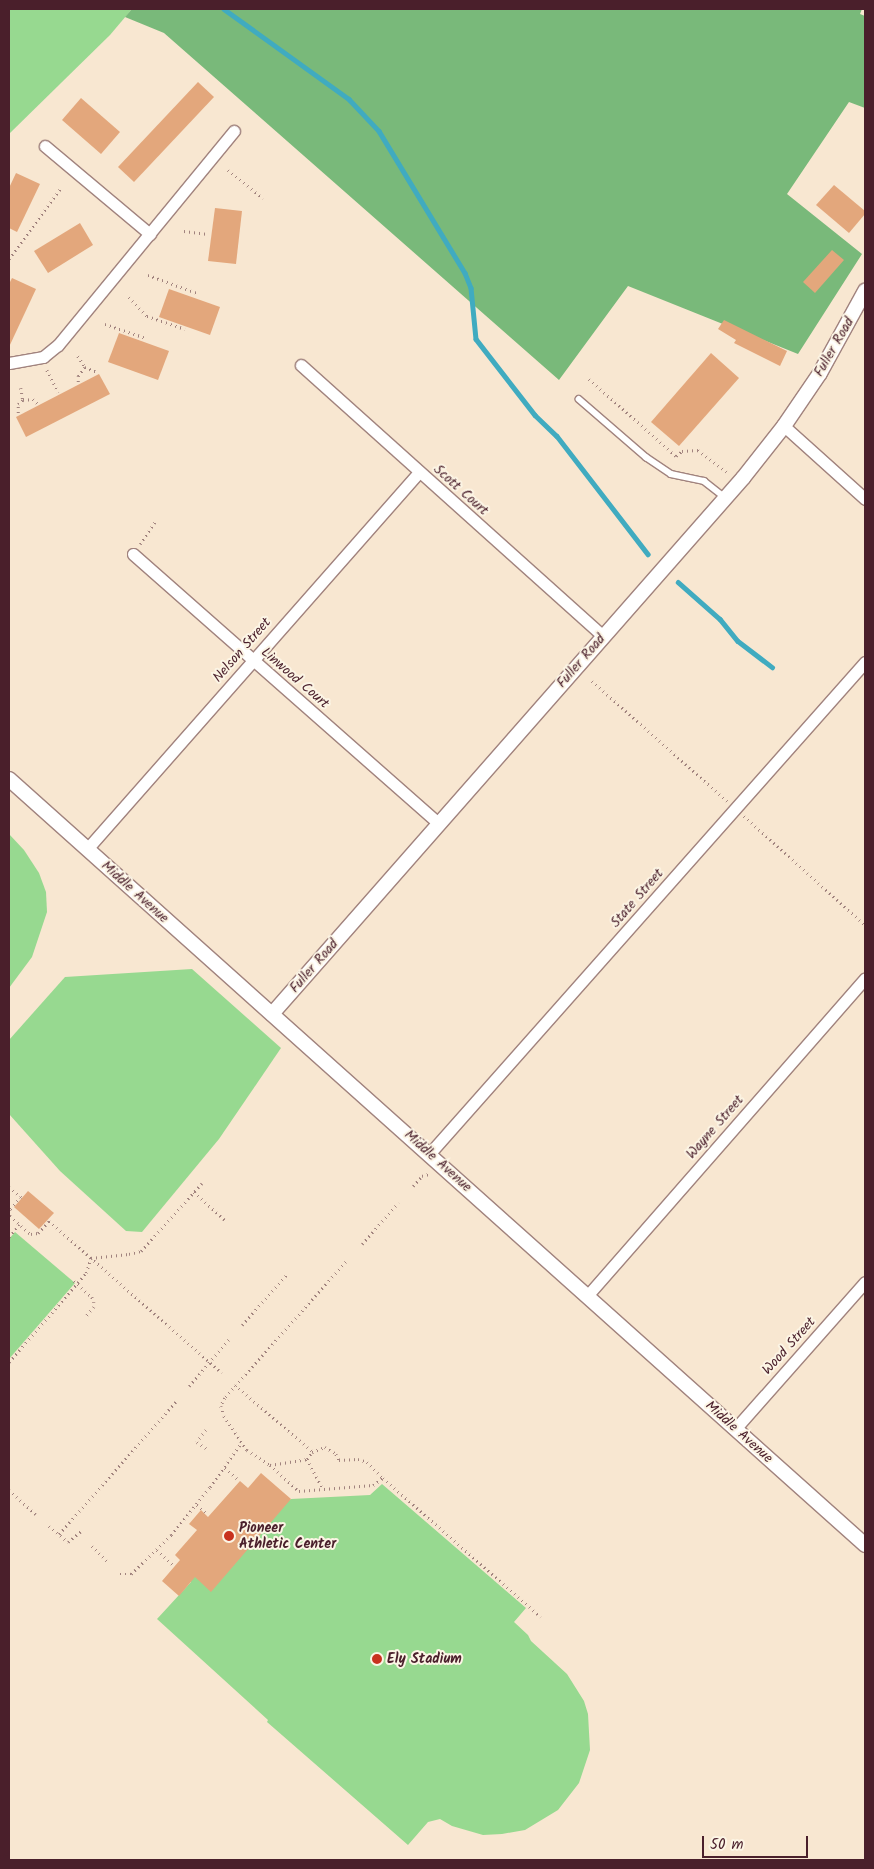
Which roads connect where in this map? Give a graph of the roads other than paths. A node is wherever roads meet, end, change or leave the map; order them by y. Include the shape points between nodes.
1 (234, 131) dead end
2 (45, 146) dead end
3 (150, 234) junction
4 (865, 291) edge
5 (9, 363) edge
6 (301, 365) dead end
7 (578, 399) dead end
8 (784, 426) junction
9 (419, 472) junction
10 (726, 498) junction
11 (865, 499) edge
12 (134, 554) road end
13 (603, 636) junction
14 (253, 660) junction
15 (865, 662) edge
16 (9, 779) edge
17 (438, 824) junction
18 (87, 849) junction
19 (865, 978) edge
20 (272, 1014) junction
21 (430, 1154) junction
22 (865, 1282) edge
23 (587, 1296) junction
24 (736, 1429) junction
25 (865, 1545) edge

1 - 3 street
2 - 3 street
3 - 5 street via 50,353
4 - 8 street, Fuller Road via 820,372
6 - 9 street, Scott Court
7 - 10 lane via 671,474 704,481
8 - 10 street, Fuller Road
8 - 11 street
9 - 13 street, Scott Court
9 - 14 street, Nelson Street
10 - 13 street, Fuller Road
12 - 14 street, Linwood Court
13 - 17 street, Fuller Road
14 - 17 street, Linwood Court
14 - 18 street, Nelson Street
15 - 21 street, State Street
16 - 18 street, Middle Avenue
17 - 20 street, Fuller Road
18 - 20 street, Middle Avenue
19 - 23 street, Wayne Street
20 - 21 street, Middle Avenue
21 - 23 street, Middle Avenue
22 - 24 street, Wood Street
23 - 24 street, Middle Avenue
24 - 25 street, Middle Avenue

